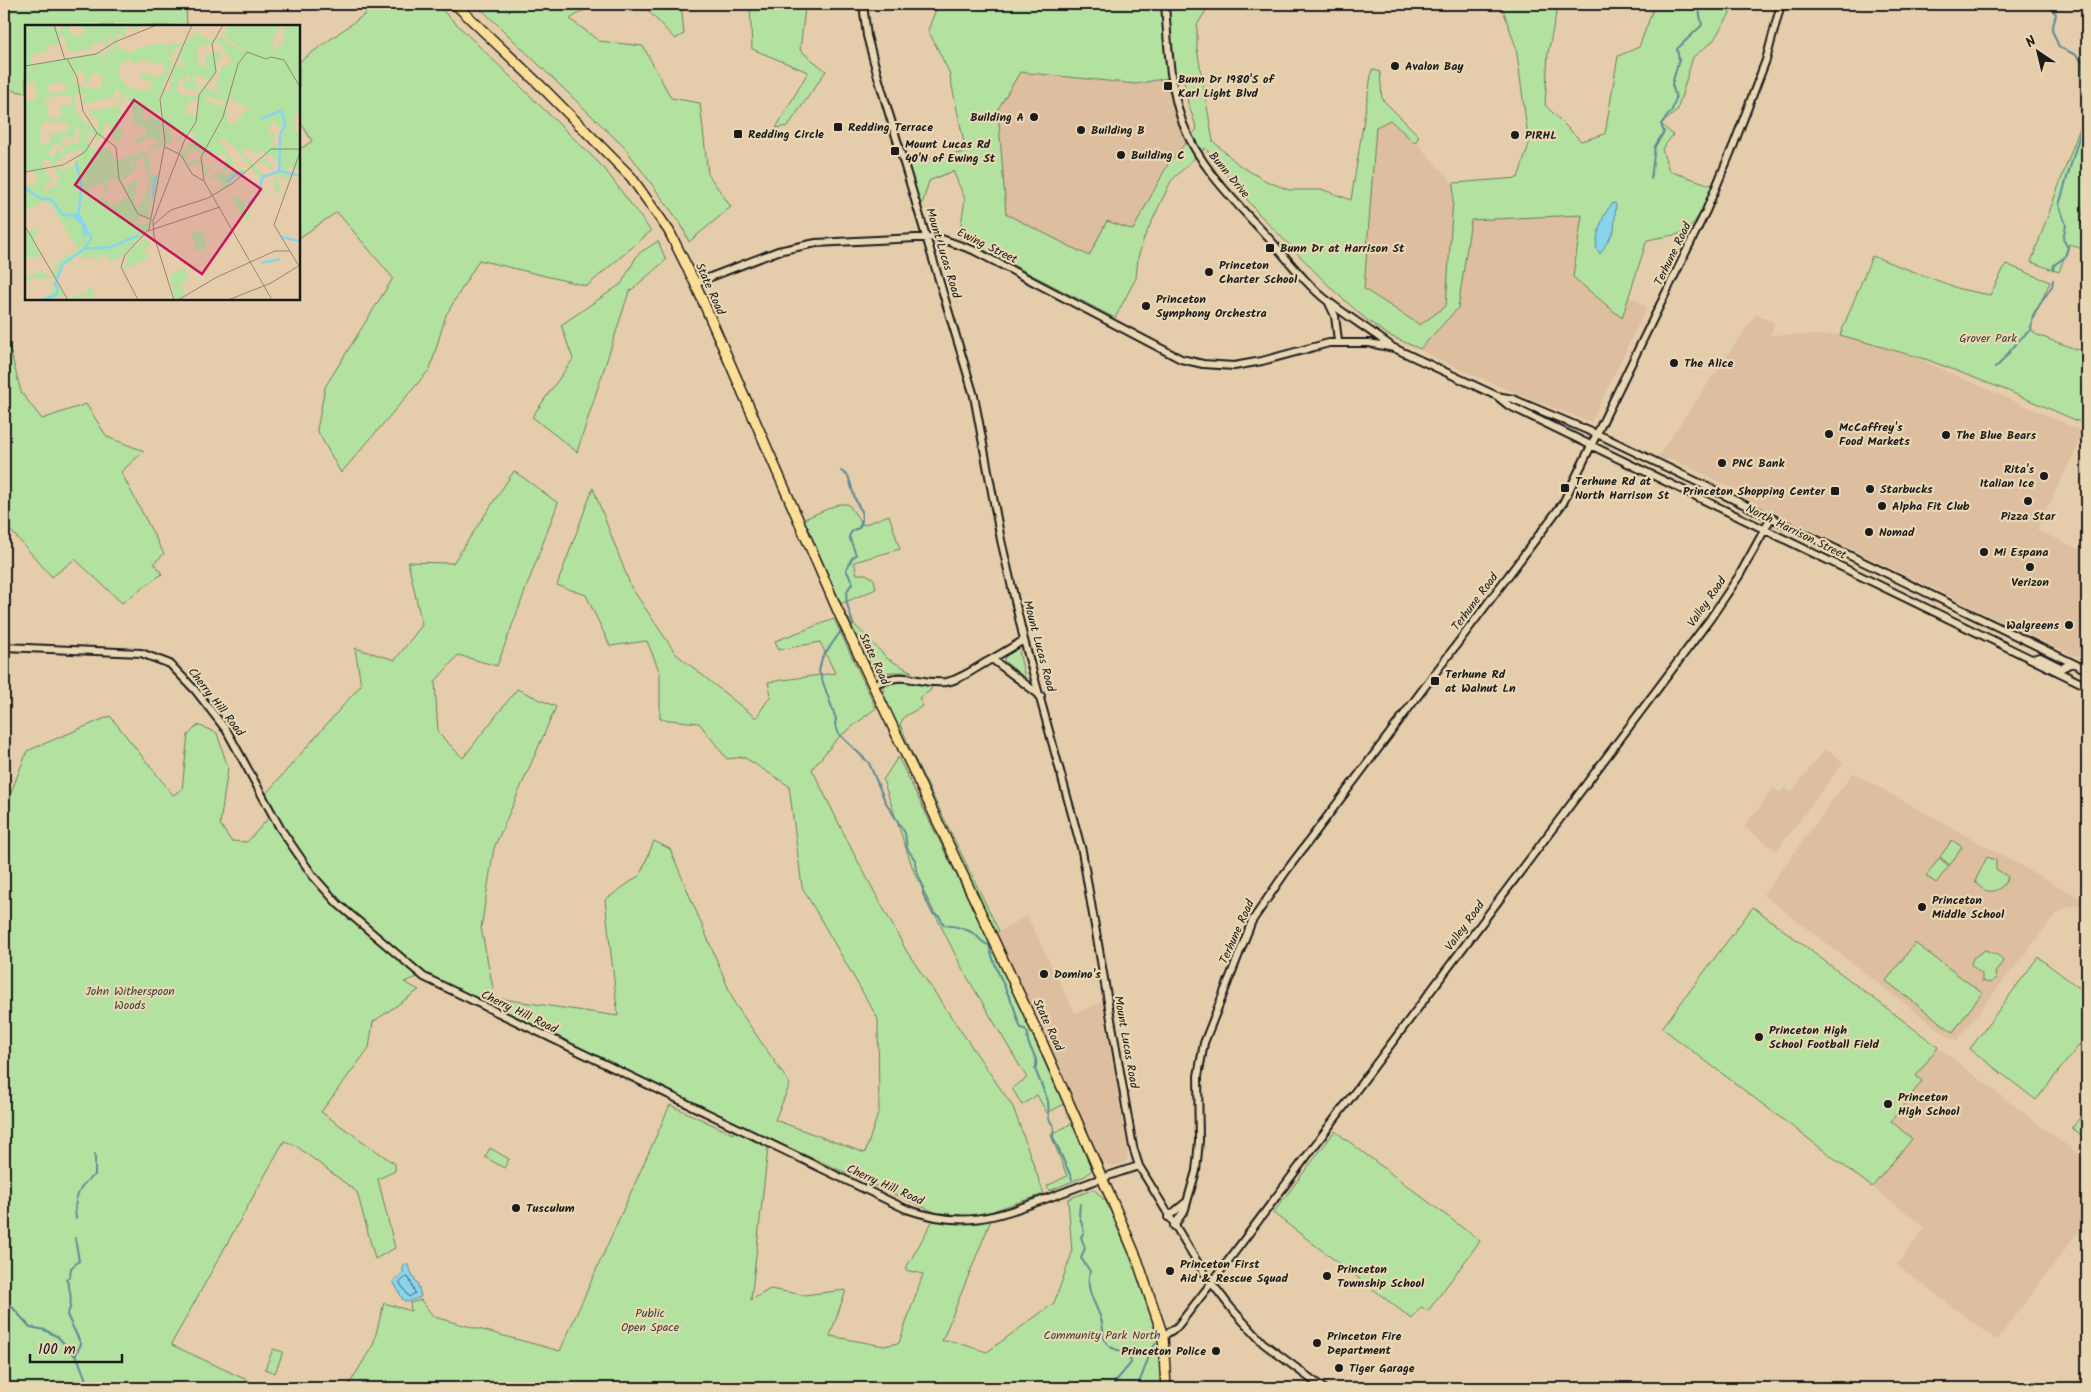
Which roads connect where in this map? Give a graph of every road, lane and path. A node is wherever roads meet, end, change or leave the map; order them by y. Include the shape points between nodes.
1 (454, 4) edge
2 (863, 4) edge
3 (1165, 4) edge
4 (1782, 4) edge
5 (926, 236) junction
6 (695, 283) junction
7 (1328, 302) junction
8 (1338, 341) junction
9 (1394, 348) junction
10 (1167, 352) joint
11 (1497, 396) junction
12 (1598, 434) junction
13 (1592, 446) junction
14 (1771, 518) junction
15 (1765, 530) junction
16 (2002, 630) junction
17 (1024, 640) junction
18 (4, 646) edge
19 (2013, 650) junction
20 (992, 659) junction
21 (2032, 659) junction
22 (2072, 663) junction
23 (2087, 670) edge
24 (872, 685) junction
25 (2087, 686) edge
26 (1041, 696) junction
27 (1139, 1166) junction
28 (1101, 1178) junction
29 (1188, 1200) junction
30 (1168, 1217) junction
31 (1174, 1226) junction
32 (1211, 1284) junction
33 (1162, 1336) junction
34 (1166, 1388) edge
35 (1323, 1388) edge

1 - 6 highway, State Road via 631,177 663,222
2 - 5 street, Mount Lucas Road via 867,36 878,77
3 - 7 street, Bunn Drive via 1175,99 1199,156 1212,175
4 - 12 street, Terhune Road via 1766,60 1706,211
5 - 6 street, Ewing Street via 816,243 778,252
5 - 10 street, Ewing Street via 973,250
5 - 17 street, Mount Lucas Road via 974,396 1000,540
6 - 24 highway, State Road
7 - 8 street, Bunn Drive via 1335,316
7 - 9 street, Bunn Drive
8 - 9 street, North Harrison Street via 1369,342
8 - 10 street, North Harrison Street via 1234,366 1203,364
9 - 11 street, North Harrison Street
11 - 12 street, North Harrison Street via 1513,399
11 - 13 street, North Harrison Street via 1508,405
12 - 13 street, Terhune Road
12 - 14 street, North Harrison Street
13 - 15 street, North Harrison Street
13 - 29 street, Terhune Road via 1548,524 1286,870 1252,921 1206,1035 1200,1058 1199,1148
14 - 15 street, Valley Road
14 - 16 street, North Harrison Street
15 - 19 street, North Harrison Street
15 - 32 street, Valley Road via 1710,619
16 - 19 street via 2006,644
16 - 22 street, North Harrison Street
17 - 20 street
17 - 26 street, Mount Lucas Road
18 - 28 street, Cherry Hill Road via 141,653 170,664 227,731 291,847 318,883 414,969 462,997 921,1215 952,1220 997,1216
19 - 21 street, North Harrison Street
20 - 24 street via 946,682 904,676
20 - 26 street
21 - 22 street via 2040,657 2062,668
21 - 25 street, North Harrison Street
22 - 23 street, North Harrison Street
24 - 28 highway, State Road via 1042,1042
26 - 27 street, Mount Lucas Road via 1082,851 1133,1147
27 - 28 street, Cherry Hill Road
27 - 30 street, Mount Lucas Road
28 - 33 highway, State Road via 1137,1260
29 - 30 street
29 - 31 street, Terhune Road
30 - 31 street, Mount Lucas Road
31 - 32 street, Mount Lucas Road
32 - 33 street, Valley Road via 1177,1327
32 - 35 street, Mount Lucas Road via 1263,1343
33 - 34 highway, State Road

